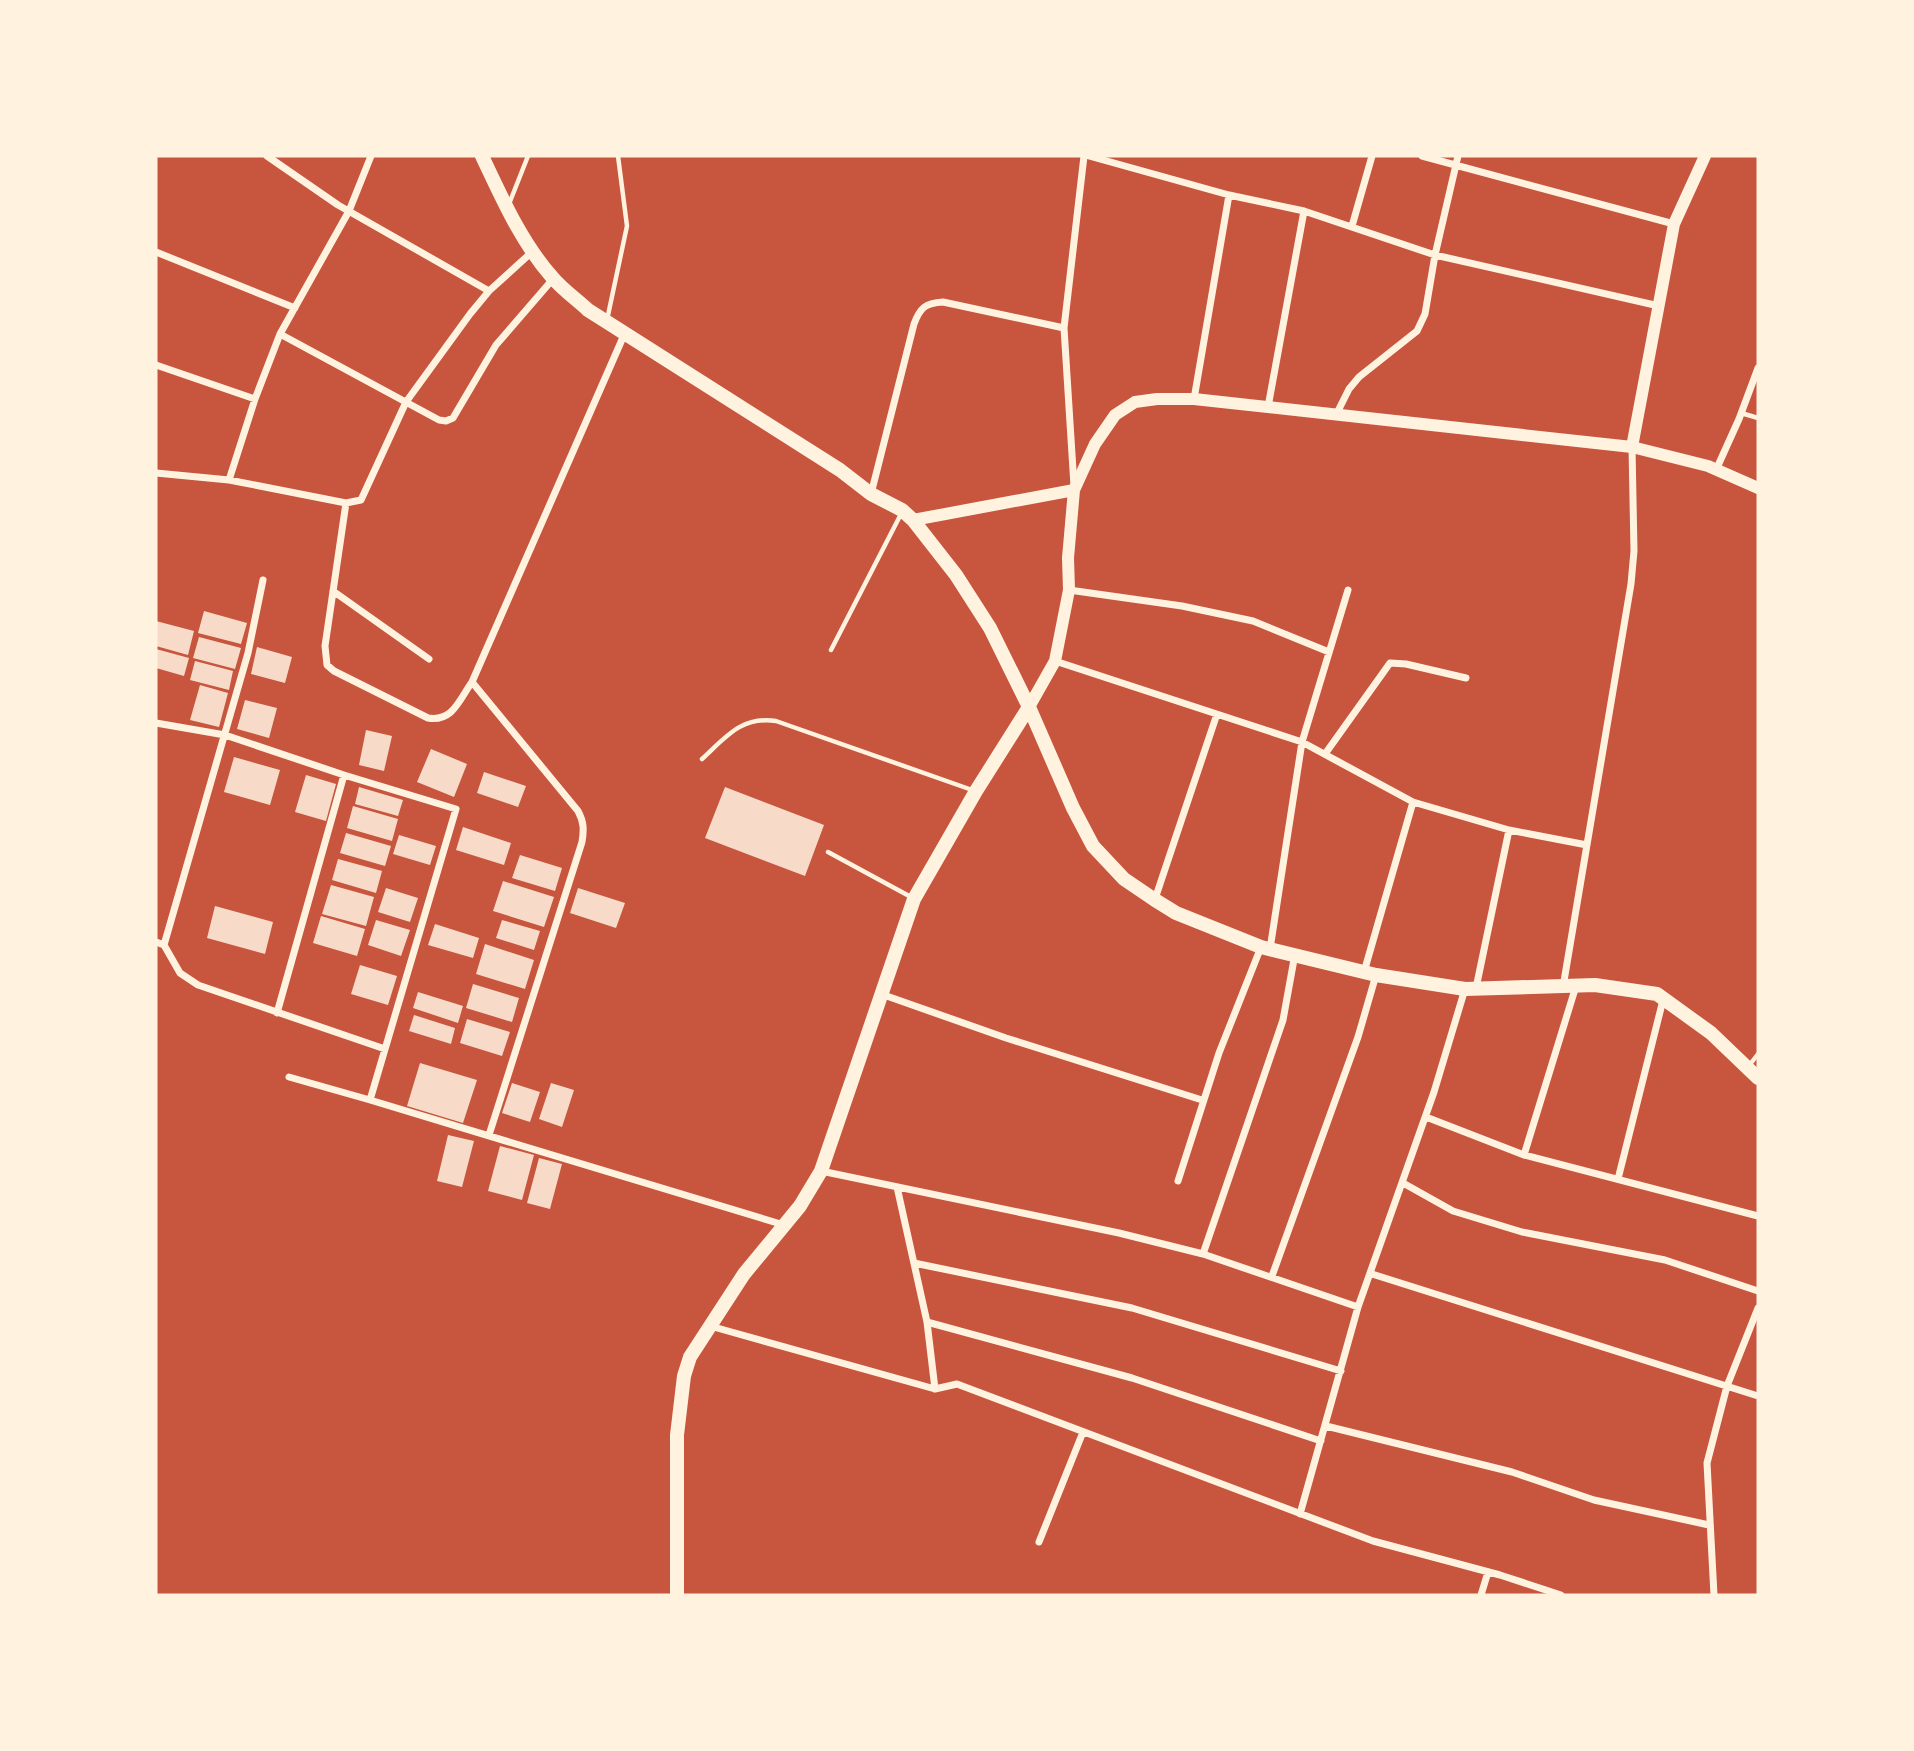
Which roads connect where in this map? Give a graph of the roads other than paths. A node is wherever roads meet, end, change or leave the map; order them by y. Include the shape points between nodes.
1 (267, 156) edge
2 (370, 156) edge
3 (482, 156) edge
4 (528, 156) edge
5 (618, 156) edge
6 (1086, 156) edge
7 (1372, 156) edge
8 (1423, 156) edge
9 (1458, 156) edge
10 (1705, 156) edge
11 (1456, 166) junction
12 (1229, 195) junction
13 (507, 209) junction
14 (349, 211) junction
15 (1304, 211) junction
16 (1674, 224) junction
17 (1352, 226) junction
18 (532, 251) junction
19 (156, 252) edge
20 (1435, 255) junction
21 (553, 279) junction
22 (489, 291) junction
23 (1659, 306) junction
24 (295, 308) junction
25 (607, 323) junction
26 (1064, 328) junction
27 (280, 334) junction
28 (624, 335) junction
29 (156, 365) edge
30 (1758, 368) edge
31 (255, 399) junction
32 (1195, 399) junction
33 (407, 402) junction
34 (1268, 407) junction
35 (1337, 413) junction
36 (1741, 413) junction
37 (1758, 418) edge
38 (1632, 447) junction
39 (1716, 470) junction
40 (156, 473) edge
41 (229, 480) junction
42 (1758, 488) edge
43 (1074, 490) junction
44 (871, 494) junction
45 (346, 503) junction
46 (908, 515) junction
47 (263, 580) dead end
48 (1069, 590) junction
49 (1348, 590) dead end
50 (333, 591) junction
51 (831, 650) dead end
52 (1329, 652) junction
53 (429, 659) dead end
54 (1055, 661) junction
55 (1466, 678) dead end
56 (472, 682) junction
57 (1029, 707) junction
58 (1217, 714) junction
59 (156, 723) edge
60 (225, 735) junction
61 (1303, 742) junction
62 (1325, 754) junction
63 (702, 759) dead end
64 (344, 775) junction
65 (976, 791) junction
66 (1413, 802) junction
67 (1509, 830) junction
68 (1587, 845) junction
69 (828, 852) dead end
70 (914, 899) junction
71 (1155, 900) junction
72 (160, 943) edge
73 (1266, 948) junction
74 (1295, 954) junction
75 (1370, 973) junction
76 (1569, 986) junction
77 (1470, 989) junction
78 (881, 994) junction
79 (1664, 999) junction
80 (277, 1013) junction
81 (385, 1048) junction
82 (1758, 1054) edge
83 (1753, 1073) edge
84 (289, 1077) dead end
85 (370, 1100) junction
86 (1202, 1100) junction
87 (1426, 1117) junction
88 (489, 1135) junction
89 (1524, 1155) junction
90 (821, 1171) junction
91 (1618, 1179) junction
92 (1178, 1181) dead end
93 (1403, 1184) junction
94 (897, 1187) junction
95 (1758, 1216) edge
96 (784, 1225) junction
97 (1202, 1254) junction
98 (914, 1263) junction
99 (1372, 1274) junction
100 (1272, 1276) junction
101 (1758, 1291) edge
102 (1358, 1307) junction
103 (1758, 1308) edge
104 (927, 1322) junction
105 (710, 1326) junction
106 (1341, 1371) junction
107 (1727, 1386) junction
108 (935, 1389) junction
109 (1758, 1396) edge
110 (1326, 1426) junction
111 (1083, 1432) junction
112 (1321, 1441) junction
113 (1300, 1514) junction
114 (1709, 1525) junction
115 (1039, 1542) dead end
116 (1488, 1572) junction
117 (677, 1595) edge
118 (1481, 1595) edge
119 (1561, 1595) edge
120 (1714, 1595) edge

1 - 14 street
2 - 14 street
3 - 13 main road
4 - 13 lane
5 - 25 lane via 627,226
6 - 12 street
6 - 26 street
7 - 17 street
8 - 11 street
9 - 11 street
10 - 16 street
11 - 16 street
11 - 20 street
12 - 15 street
12 - 32 street
13 - 18 main road
14 - 22 street
14 - 24 street
15 - 17 street
15 - 34 street
16 - 23 street
17 - 20 street
18 - 21 main road
18 - 22 street
19 - 24 street
20 - 23 street
20 - 35 street via 1418,331 1359,377
21 - 25 main road
21 - 33 street via 496,345 453,418 439,420
22 - 33 street
23 - 38 street
24 - 27 street
25 - 28 main road
26 - 43 street
26 - 44 street via 943,302 920,309
27 - 31 street
27 - 33 street
28 - 44 main road
28 - 56 street
29 - 31 street
30 - 36 street
31 - 41 street
32 - 34 street
32 - 43 street via 1135,402 1115,415 1095,444
33 - 45 street via 366,492 361,500
34 - 35 street
35 - 38 street
36 - 37 lane
36 - 39 street
38 - 39 street
38 - 68 street via 1631,584
39 - 42 street
40 - 41 street
41 - 45 street
43 - 46 street
43 - 48 street
44 - 46 main road
45 - 50 street
46 - 51 lane
46 - 57 main road via 956,575 990,628
47 - 60 street
48 - 52 street via 1230,615
48 - 54 street
49 - 52 street
50 - 53 street
50 - 56 street via 325,655 334,671 438,720 452,711
52 - 61 street
54 - 57 street
54 - 58 street
55 - 62 street via 1390,663
56 - 88 street via 578,811 584,828
57 - 65 main road
57 - 71 main road via 1093,845 1124,879
58 - 61 street
58 - 71 street
59 - 60 street
60 - 64 street
60 - 72 street
61 - 62 street
61 - 73 street
62 - 66 street
63 - 65 lane via 748,722 776,721
64 - 80 street
64 - 81 street via 456,809
65 - 70 main road
66 - 67 street
66 - 75 street
67 - 68 street
67 - 77 street
68 - 76 street
69 - 70 lane
70 - 78 main road
71 - 73 main road via 1176,913
72 - 80 street via 180,973 198,985
73 - 74 main road
73 - 86 street
74 - 75 main road
74 - 97 street via 1281,1029
75 - 77 main road
75 - 100 street via 1358,1037
76 - 77 main road
76 - 79 main road via 1628,988
76 - 89 street
77 - 87 street
78 - 86 street
78 - 90 main road
79 - 83 main road via 1711,1033
79 - 91 street
80 - 81 street
81 - 85 street
82 - 83 lane
84 - 85 street
85 - 88 street
86 - 92 street
87 - 89 street
87 - 93 street
88 - 96 street
89 - 91 street
90 - 94 street
90 - 96 main road
91 - 95 street
93 - 99 street
93 - 101 street via 1453,1211 1522,1232 1665,1260
94 - 97 street
94 - 98 street
96 - 105 main road
97 - 100 street
98 - 104 street
98 - 106 street via 1132,1308
99 - 102 street
99 - 107 street
100 - 102 street
102 - 106 street
103 - 107 street
104 - 108 street
104 - 112 street via 1132,1378
105 - 108 street
105 - 117 main road via 684,1376 677,1435
106 - 110 street
107 - 109 street
107 - 114 street via 1707,1463
108 - 111 street via 957,1384
110 - 112 street
110 - 114 street via 1512,1472 1594,1500
111 - 113 street
111 - 115 street
112 - 113 street
113 - 116 street via 1373,1541
114 - 120 street
116 - 118 street
116 - 119 street

